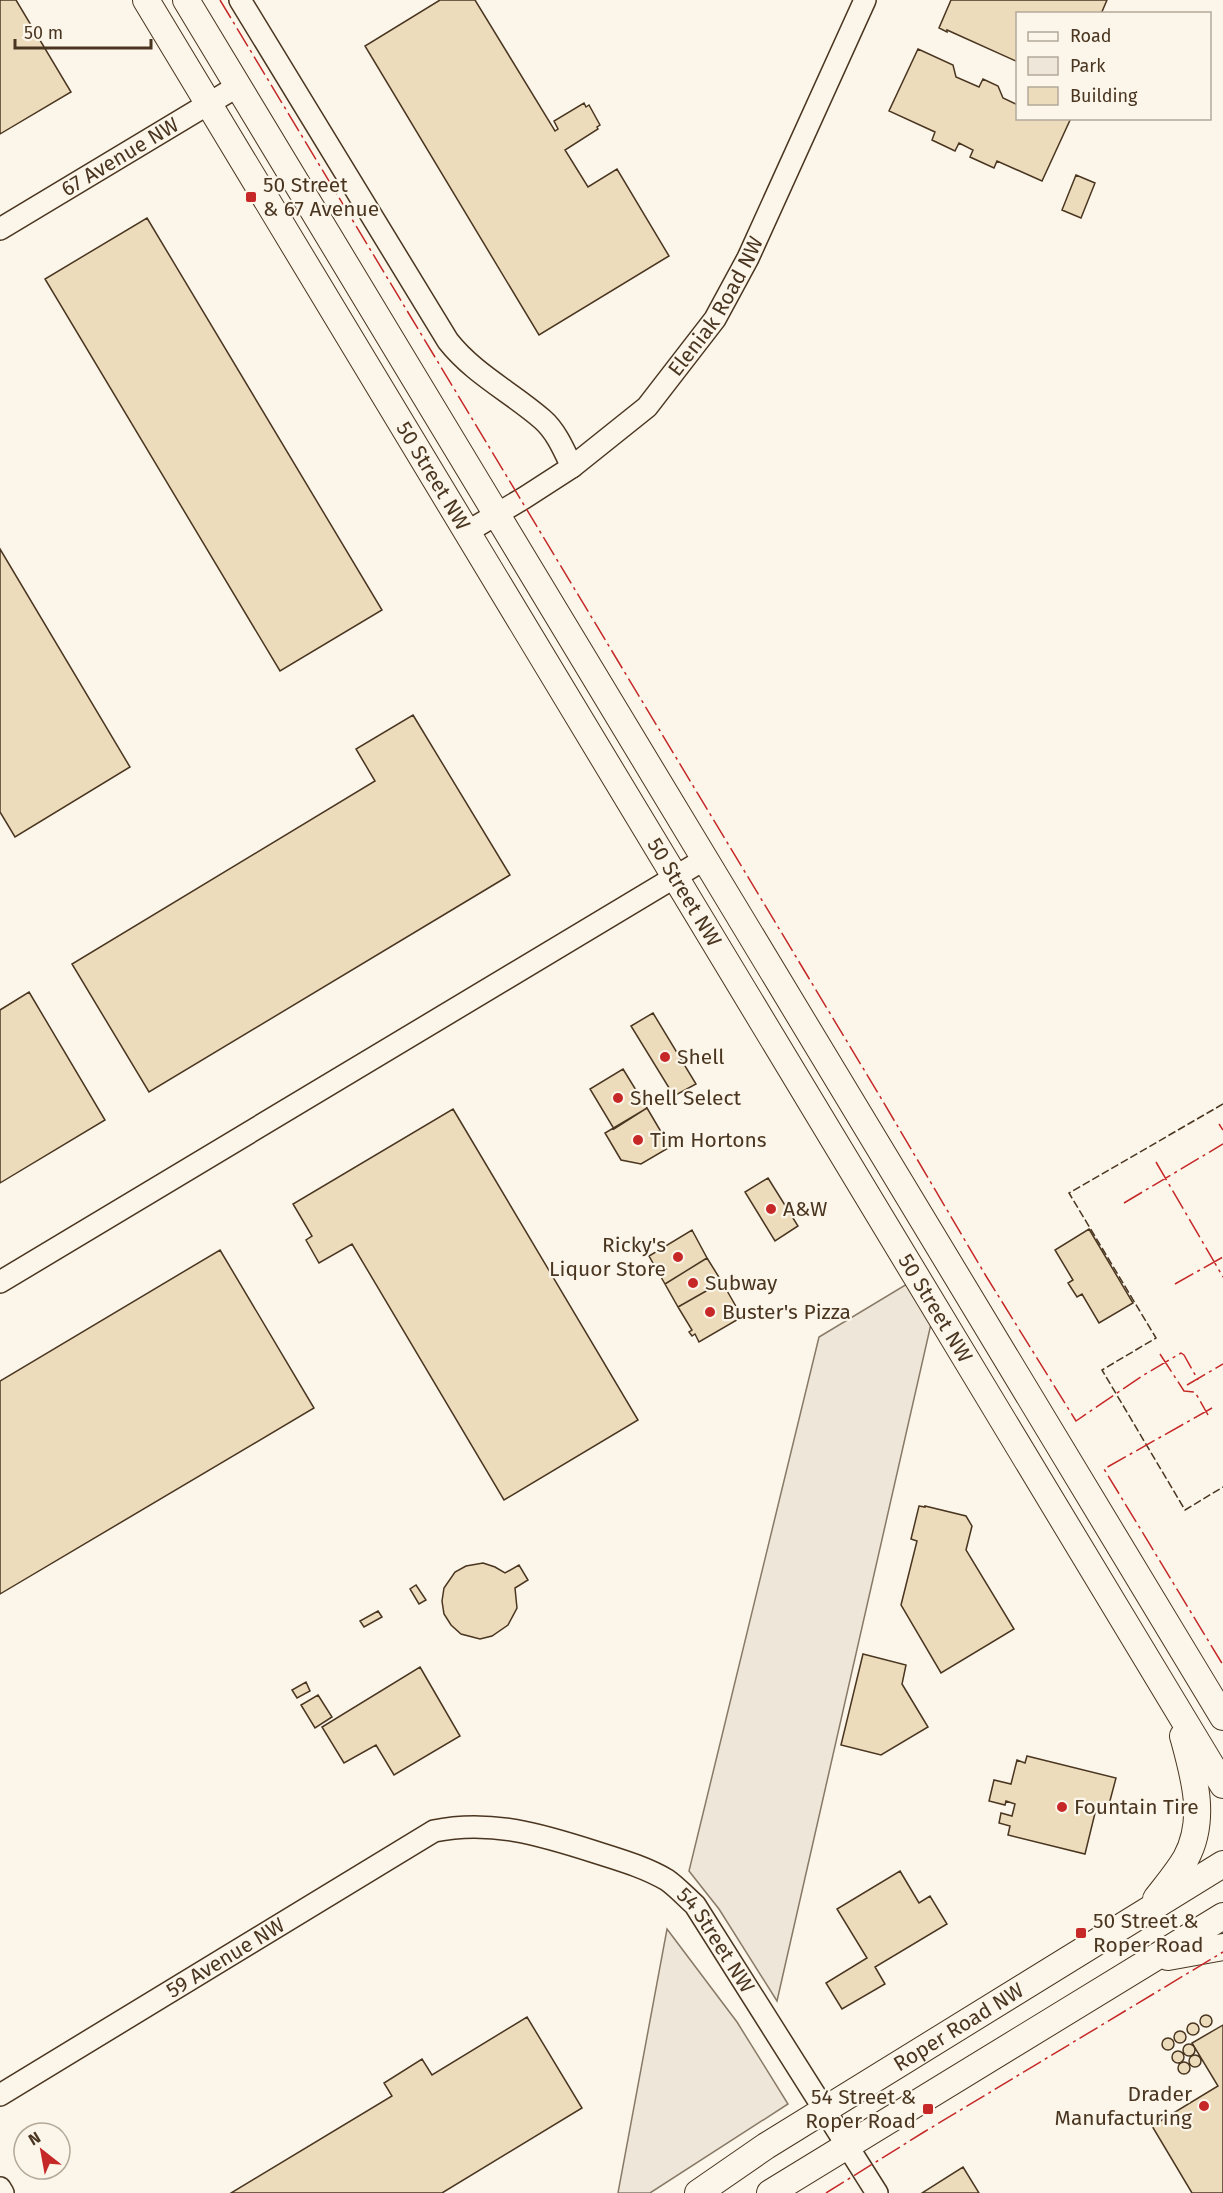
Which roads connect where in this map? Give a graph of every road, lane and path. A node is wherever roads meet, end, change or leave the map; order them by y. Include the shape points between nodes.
1 (146, 0) edge
2 (186, 0) edge
3 (240, 0) edge
4 (865, 0) edge
5 (238, 86) junction
6 (209, 103) junction
7 (0, 229) edge
8 (572, 467) junction
9 (498, 514) junction
10 (466, 532) junction
11 (705, 859) junction
12 (674, 878) junction
13 (0, 1282) edge
14 (1215, 1700) edge
15 (1175, 1707) junction
16 (1223, 1717) edge
17 (1223, 1785) edge
18 (454, 1827) joint
19 (1223, 1864) edge
20 (1148, 1910) junction
21 (1223, 1916) edge
22 (1223, 1947) edge
23 (1150, 1961) junction
24 (0, 2095) edge
25 (825, 2109) junction
26 (847, 2144) junction
27 (0, 2188) edge
28 (3, 2193) edge
29 (698, 2193) edge
30 (770, 2193) edge
31 (877, 2193) edge

1 - 6 main road, 50 Street NW
2 - 5 main road, 50 Street NW
3 - 8 street via 448,341 461,358 544,420
4 - 8 street, Eleniak Road NW via 748,258 715,319 646,407
5 - 6 street, 67 Avenue NW
5 - 9 main road, 50 Street NW
6 - 7 street, 67 Avenue NW
6 - 10 main road, 50 Street NW
8 - 9 street, Eleniak Road NW
9 - 10 street, Eleniak Road NW
9 - 11 main road, 50 Street NW
10 - 12 main road, 50 Street NW
11 - 12 street
11 - 14 main road, 50 Street NW
12 - 13 street
12 - 15 main road, 50 Street NW
14 - 16 main road, 50 Street NW
15 - 17 main road, 50 Street NW
15 - 20 main road via 1195,1780 1196,1831 1184,1861
18 - 24 street, 59 Avenue NW via 434,1831 387,1858
18 - 25 street, 54 Street NW via 514,1829 640,1866 669,1881 695,1905
19 - 20 main road, Roper Road NW
20 - 25 main road, Roper Road NW
21 - 23 main road, Roper Road NW
22 - 23 main road
23 - 26 main road, Roper Road NW
25 - 26 street, 54 Street NW
25 - 29 main road, Roper Road NW
26 - 30 main road, Roper Road NW
26 - 31 street, 54 Street NW
27 - 28 street

